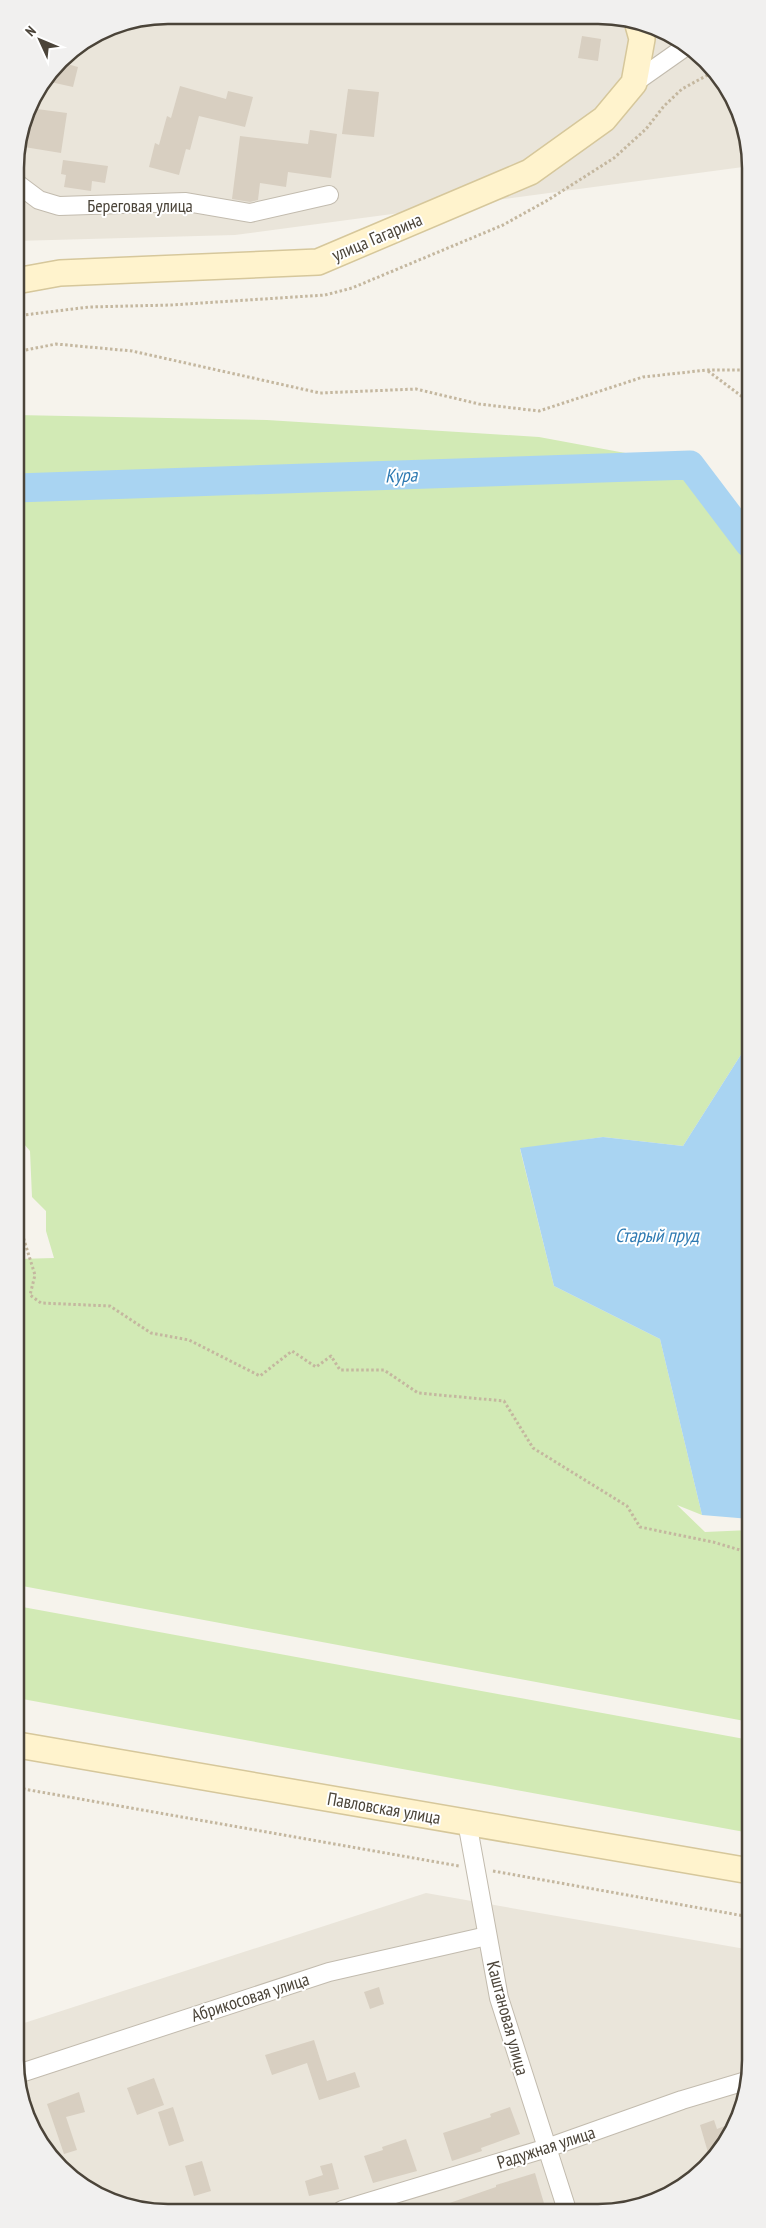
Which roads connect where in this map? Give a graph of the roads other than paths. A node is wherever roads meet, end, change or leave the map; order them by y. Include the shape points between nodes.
1 (639, 30) edge
2 (682, 50) edge
3 (634, 83) junction
4 (24, 189) edge
5 (329, 195) dead end
6 (24, 279) edge
7 (24, 1746) edge
8 (467, 1822) junction
9 (742, 1870) edge
10 (487, 1936) junction
11 (25, 2072) edge
12 (740, 2082) edge
13 (547, 2148) junction
14 (362, 2204) edge
15 (565, 2204) edge

1 - 3 street, улица Гагарина via 642,39
2 - 3 street
3 - 6 street, улица Гагарина via 604,119 530,172 318,262 60,273
4 - 5 street, Береговая улица via 39,200 59,206 186,202 250,213
7 - 8 street, Павловская улица
8 - 9 street, Павловская улица
8 - 10 street, Каштановая улица
10 - 11 street, Абрикосовая улица via 329,1972
10 - 13 street, Каштановая улица via 499,1998
12 - 13 street, Радужная улица
13 - 14 street, Радужная улица
13 - 15 street, Каштановая улица

